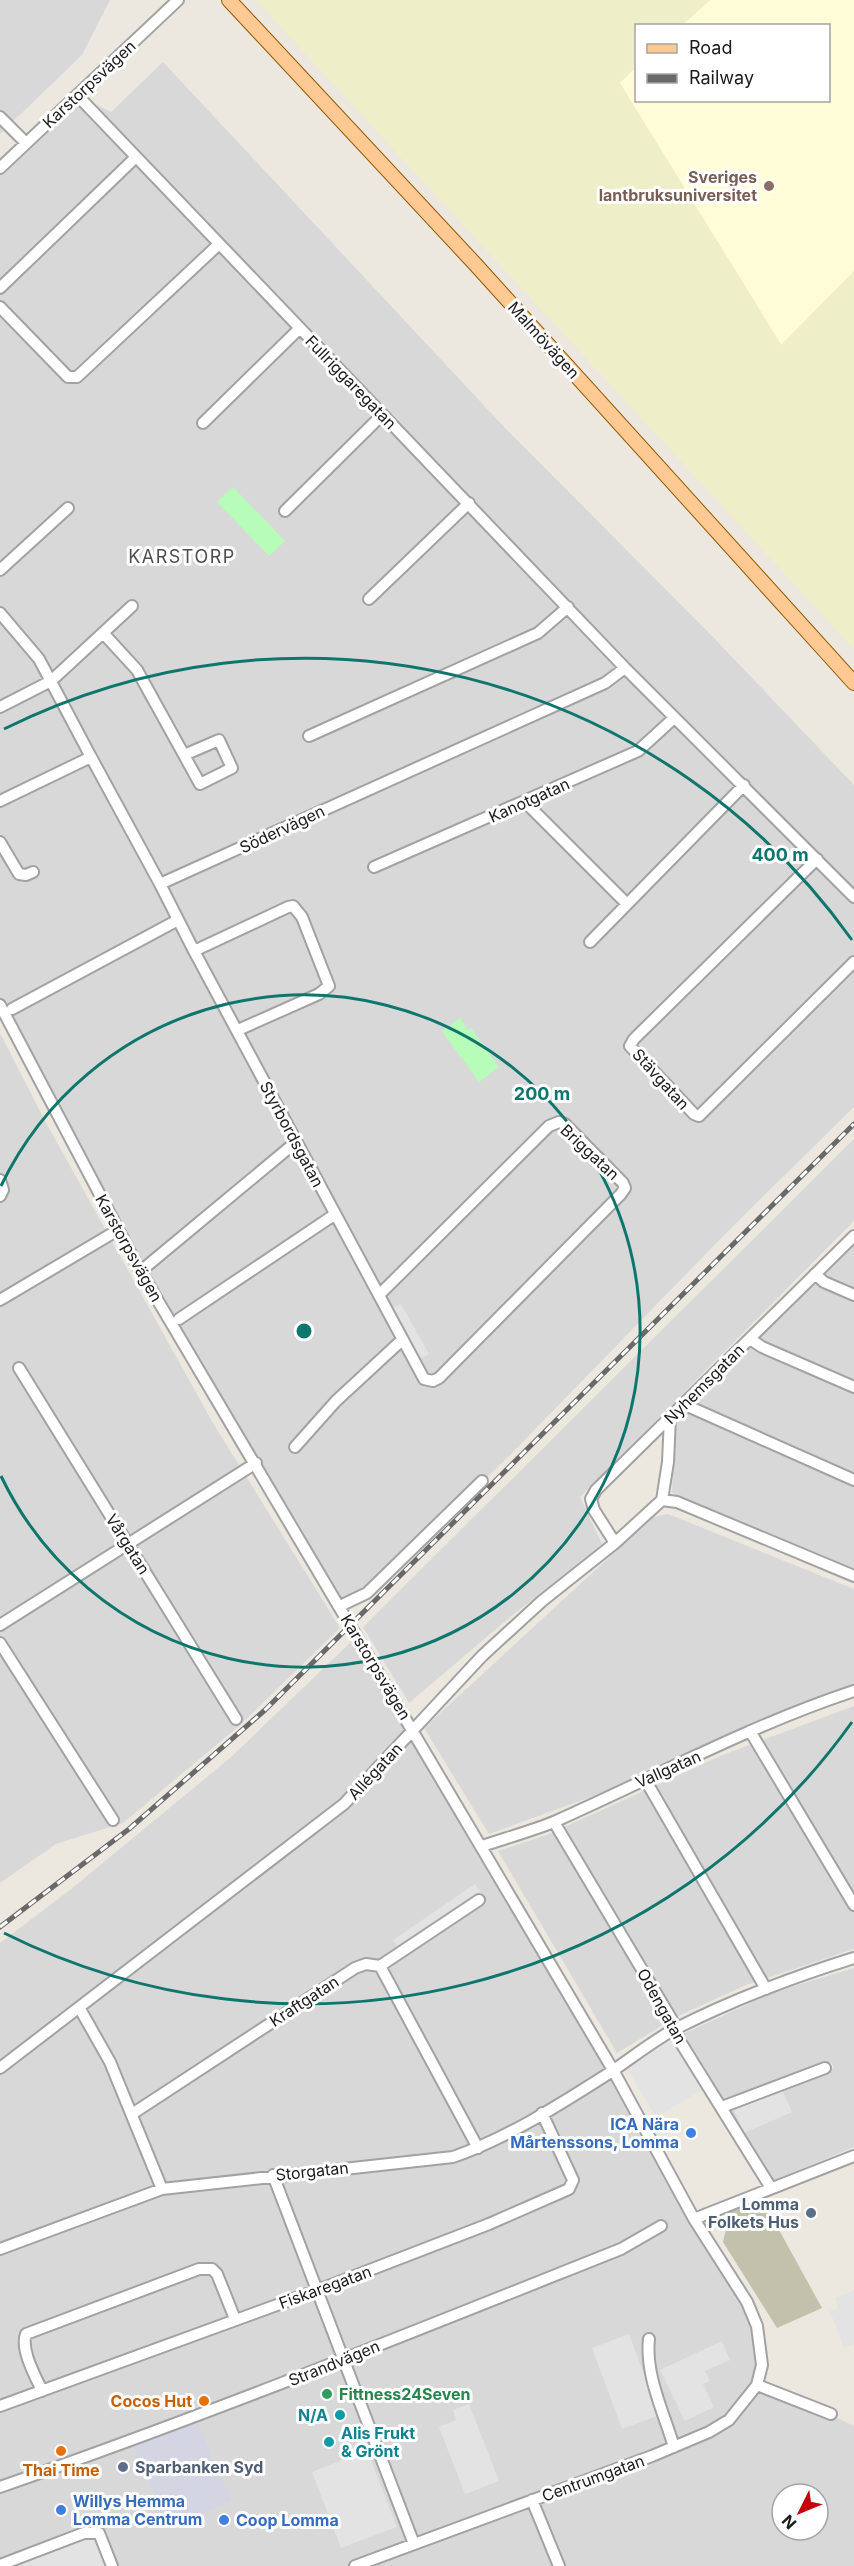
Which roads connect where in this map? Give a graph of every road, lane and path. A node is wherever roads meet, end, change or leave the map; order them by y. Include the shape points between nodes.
1 (178, 0) edge
2 (229, 0) edge
3 (77, 95) junction
4 (0, 117) edge
5 (26, 143) junction
6 (135, 158) junction
7 (0, 168) edge
8 (218, 245) junction
9 (0, 288) edge
10 (0, 307) edge
11 (299, 329) junction
12 (382, 415) junction
13 (203, 423) dead end
14 (469, 503) junction
15 (68, 508) dead end
16 (285, 511) dead end
17 (0, 570) edge
18 (369, 599) dead end
19 (132, 606) dead end
20 (568, 607) junction
21 (0, 613) edge
22 (104, 634) junction
23 (625, 668) junction
24 (51, 681) junction
25 (854, 683) edge
26 (0, 707) edge
27 (674, 718) junction
28 (309, 736) dead end
29 (184, 755) junction
30 (91, 757) junction
31 (744, 785) junction
32 (0, 801) edge
33 (525, 802) junction
34 (0, 842) edge
35 (817, 859) junction
36 (374, 867) dead end
37 (33, 872) dead end
38 (160, 884) junction
39 (854, 897) edge
40 (627, 904) junction
41 (178, 920) junction
42 (590, 942) dead end
43 (194, 951) junction
44 (854, 962) edge
45 (0, 1005) edge
46 (12, 1009) dead end
47 (238, 1030) junction
48 (296, 1142) junction
49 (0, 1180) edge
50 (0, 1196) edge
51 (334, 1215) junction
52 (118, 1230) junction
53 (854, 1236) edge
54 (148, 1265) dead end
55 (815, 1274) junction
56 (379, 1295) junction
57 (854, 1295) edge
58 (0, 1300) edge
59 (179, 1319) dead end
60 (750, 1339) junction
61 (402, 1340) junction
62 (19, 1368) dead end
63 (428, 1381) joint
64 (854, 1387) edge
65 (683, 1404) junction
66 (670, 1417) junction
67 (296, 1448) dead end
68 (256, 1463) junction
69 (854, 1480) edge
70 (482, 1481) dead end
71 (662, 1500) junction
72 (615, 1543) junction
73 (128, 1545) junction
74 (854, 1576) edge
75 (340, 1606) junction
76 (0, 1625) edge
77 (0, 1643) edge
78 (854, 1691) edge
79 (236, 1719) dead end
80 (413, 1730) junction
81 (750, 1731) junction
82 (646, 1781) junction
83 (113, 1820) dead end
84 (554, 1822) junction
85 (482, 1846) junction
86 (479, 1900) dead end
87 (854, 1905) edge
88 (854, 1958) edge
89 (381, 1966) junction
90 (766, 1989) junction
91 (80, 2009) junction
92 (675, 2030) junction
93 (0, 2068) edge
94 (825, 2068) dead end
95 (613, 2070) junction
96 (722, 2107) junction
97 (542, 2113) junction
98 (132, 2114) junction
99 (478, 2148) junction
100 (854, 2156) edge
101 (273, 2175) junction
102 (771, 2188) junction
103 (162, 2189) junction
104 (694, 2218) junction
105 (662, 2226) dead end
106 (0, 2249) edge
107 (318, 2290) junction
108 (235, 2319) junction
109 (649, 2339) dead end
110 (344, 2359) junction
111 (757, 2385) junction
112 (42, 2391) junction
113 (0, 2406) edge
114 (831, 2415) dead end
115 (674, 2447) junction
116 (0, 2487) edge
117 (532, 2500) junction
118 (414, 2544) junction
119 (0, 2565) edge
120 (112, 2566) edge
121 (355, 2566) edge
122 (559, 2566) edge

1 - 3 street, Karstorpsvägen
2 - 25 main road, Malmövägen via 461,248
3 - 5 street, Karstorpsvägen
3 - 6 street, Fullriggaregatan
4 - 5 street
5 - 7 street, Karstorpsvägen
6 - 8 street, Fullriggaregatan
6 - 9 street
8 - 10 street via 77,377 68,377
8 - 11 street, Fullriggaregatan
11 - 12 street, Fullriggaregatan
11 - 13 street
12 - 14 street, Fullriggaregatan
12 - 16 street
14 - 18 street
14 - 20 street, Fullriggaregatan
15 - 17 street
19 - 22 street
20 - 23 street, Fullriggaregatan
20 - 28 street via 538,633
21 - 24 street via 39,659
22 - 24 street
22 - 29 street via 137,670
23 - 27 street, Fullriggaregatan
23 - 38 street, Södervägen via 605,683
24 - 26 street
24 - 30 street
27 - 31 street, Fullriggaregatan
27 - 33 street, Kanotgatan via 639,751
29 - 29 street via 219,740 232,768 200,784
30 - 32 street
30 - 38 street
31 - 35 street, Fullriggaregatan
31 - 40 street
33 - 36 street, Kanotgatan
33 - 40 street
34 - 37 street via 19,874
35 - 39 street, Fullriggaregatan
35 - 44 street, Stävgatan via 630,1046 699,1116
38 - 41 street, Styrbordsgatan
40 - 42 street
41 - 43 street, Styrbordsgatan
41 - 46 street
43 - 47 street, Styrbordsgatan
43 - 47 street via 288,907 293,906 302,917 329,986
45 - 52 street, Karstorpsvägen
47 - 48 street, Styrbordsgatan
48 - 51 street, Styrbordsgatan
48 - 54 street
49 - 50 street
51 - 56 street, Styrbordsgatan
51 - 59 street
52 - 58 street
52 - 68 street, Karstorpsvägen via 186,1351
53 - 55 street, Nyhemsgatan
55 - 57 street
55 - 60 street, Nyhemsgatan
56 - 61 street, Styrbordsgatan
56 - 63 street, Briggatan via 549,1126 565,1124 623,1183 625,1188 613,1203 439,1378
60 - 64 street
60 - 65 street, Nyhemsgatan
61 - 63 street, Styrbordsgatan
61 - 67 street via 336,1401
62 - 73 street, Vårgatan
65 - 66 street, Nyhemsgatan
65 - 69 street
66 - 71 street
66 - 72 street, Nyhemsgatan via 591,1499
68 - 73 street
68 - 75 street, Karstorpsvägen
70 - 75 street via 367,1593
71 - 72 street, Allégatan
71 - 74 street via 677,1502
72 - 80 street, Allégatan via 542,1601 482,1656
73 - 76 street
73 - 79 street, Vårgatan
75 - 80 street, Karstorpsvägen
77 - 83 street
78 - 81 street, Vallgatan
80 - 85 street, Karstorpsvägen
80 - 91 street, Allégatan via 344,1804
81 - 82 street, Vallgatan
81 - 87 street
82 - 84 street, Vallgatan
82 - 90 street
84 - 85 street, Vallgatan
84 - 92 street, Odengatan
85 - 95 street, Karstorpsvägen
86 - 89 street, Kraftgatan
88 - 90 street, Storgatan
89 - 98 street, Kraftgatan via 366,1964 355,1968
89 - 99 street
90 - 92 street, Storgatan
91 - 93 street, Allégatan
91 - 98 street via 110,2062
92 - 95 street, Storgatan
92 - 96 street, Odengatan
94 - 96 street
95 - 97 street, Storgatan
95 - 104 street, Karstorpsvägen
96 - 102 street, Odengatan
97 - 99 street, Storgatan
97 - 107 street, Fiskaregatan via 573,2180 569,2189
98 - 103 street
99 - 101 street, Storgatan via 453,2157
100 - 102 street
101 - 103 street, Storgatan
101 - 107 street
102 - 104 street
103 - 106 street, Storgatan
104 - 111 street, Karstorpsvägen via 747,2302 757,2326 762,2365
105 - 110 street, Strandvägen via 621,2249
107 - 108 street, Fiskaregatan
107 - 110 street
108 - 112 street, Fiskaregatan
108 - 112 street via 217,2274 212,2269 199,2269 26,2334 27,2352
109 - 115 street via 650,2369
110 - 116 street, Strandvägen
110 - 118 street
111 - 114 street
111 - 115 street, Centrumgatan via 729,2420
112 - 113 street, Fiskaregatan
115 - 117 street, Centrumgatan
117 - 118 street, Centrumgatan
117 - 122 street
118 - 121 street, Centrumgatan
119 - 120 street via 96,2532

